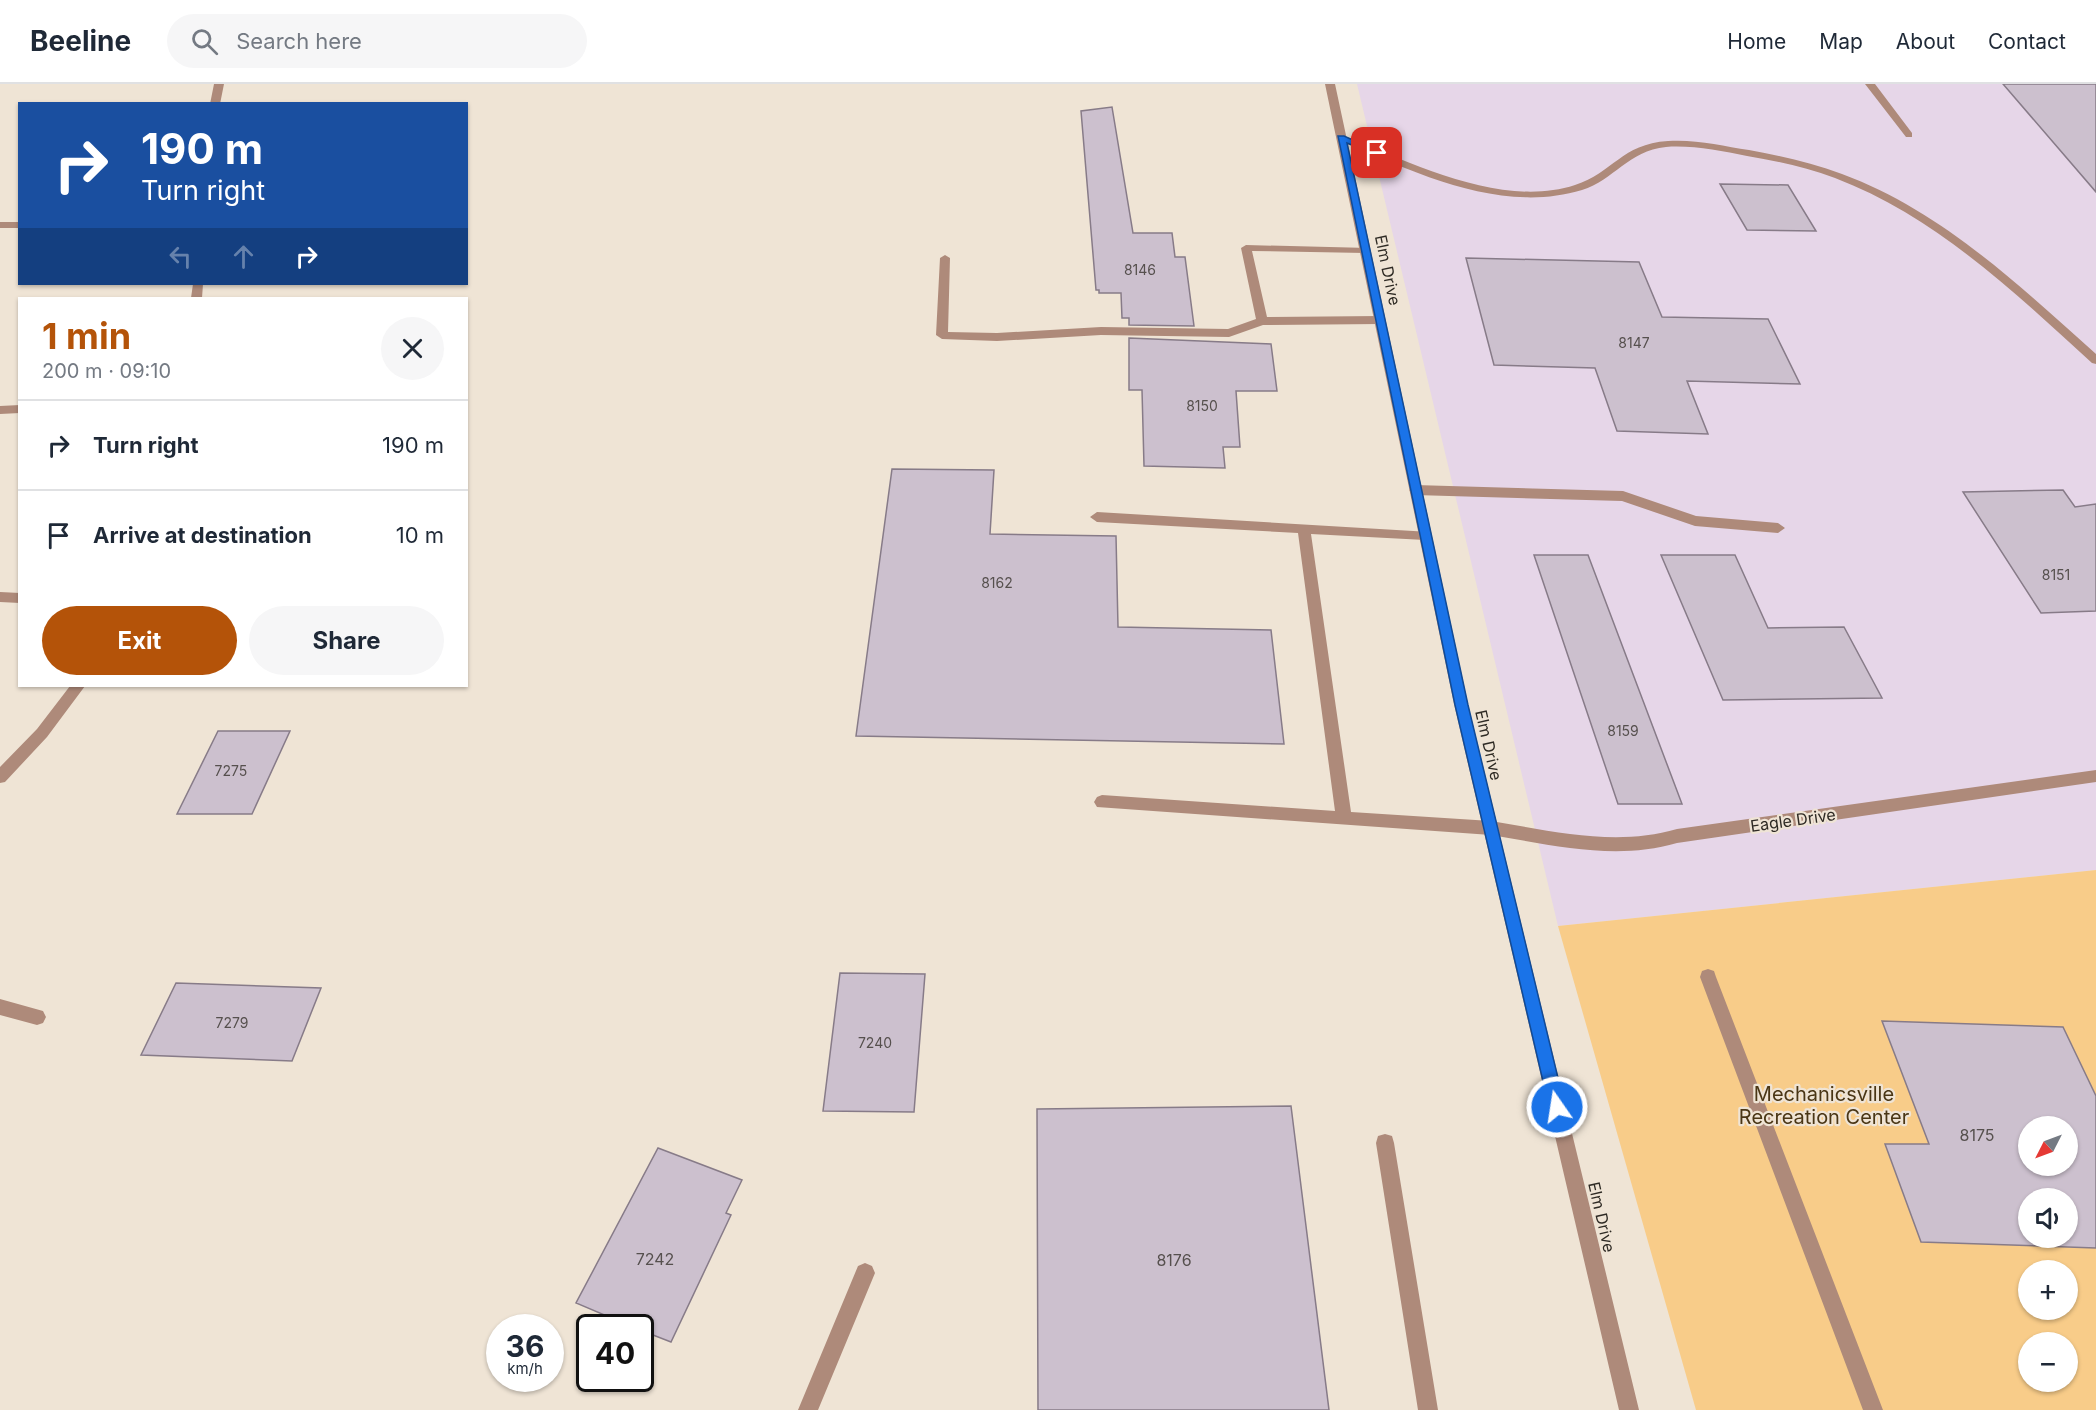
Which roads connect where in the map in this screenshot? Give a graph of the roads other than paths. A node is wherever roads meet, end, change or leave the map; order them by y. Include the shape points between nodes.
1 (219, 84) edge
2 (1330, 84) edge
3 (1870, 84) edge
4 (215, 102) edge
5 (1909, 135) dead end
6 (1341, 138) junction
7 (0, 225) edge
8 (18, 225) edge
9 (1365, 250) junction
10 (945, 258) dead end
11 (1380, 320) junction
12 (1262, 321) junction
13 (2096, 360) edge
14 (18, 409) edge
15 (0, 410) edge
16 (1415, 490) junction
17 (1097, 516) dead end
18 (1304, 528) junction
19 (1778, 528) dead end
20 (1425, 535) junction
21 (0, 597) edge
22 (18, 598) edge
23 (77, 687) edge
24 (2096, 776) edge
25 (0, 777) edge
26 (1102, 802) dead end
27 (1344, 818) junction
28 (1491, 828) junction
29 (1708, 977) dead end
30 (0, 1007) edge
31 (37, 1017) dead end
32 (1385, 1143) dead end
33 (865, 1274) dead end
34 (808, 1410) edge
35 (1428, 1410) edge
36 (1629, 1410) edge
37 (1873, 1410) edge

1 - 4 street
2 - 6 street, Elm Drive
3 - 5 street
6 - 9 street, Elm Drive
6 - 13 street via 1431,175 1512,192 1545,194 1581,187 1629,153 1649,146 1668,144 1757,153 1803,164 1848,179 1921,216 2015,286
7 - 8 street
9 - 11 street, Elm Drive
9 - 12 street via 1246,248
10 - 12 street via 942,335 1229,333
11 - 12 street
11 - 16 street, Elm Drive
14 - 15 street
16 - 19 street via 1623,496 1695,520
16 - 20 street, Elm Drive
17 - 18 street
18 - 20 street
18 - 27 street
20 - 28 street, Elm Drive
21 - 22 street
23 - 25 street via 42,733
24 - 28 street, Eagle Drive via 1605,846
26 - 27 street, Eagle Drive
27 - 28 street, Eagle Drive
28 - 36 street, Elm Drive
29 - 37 street
30 - 31 street
32 - 35 street
33 - 34 street

